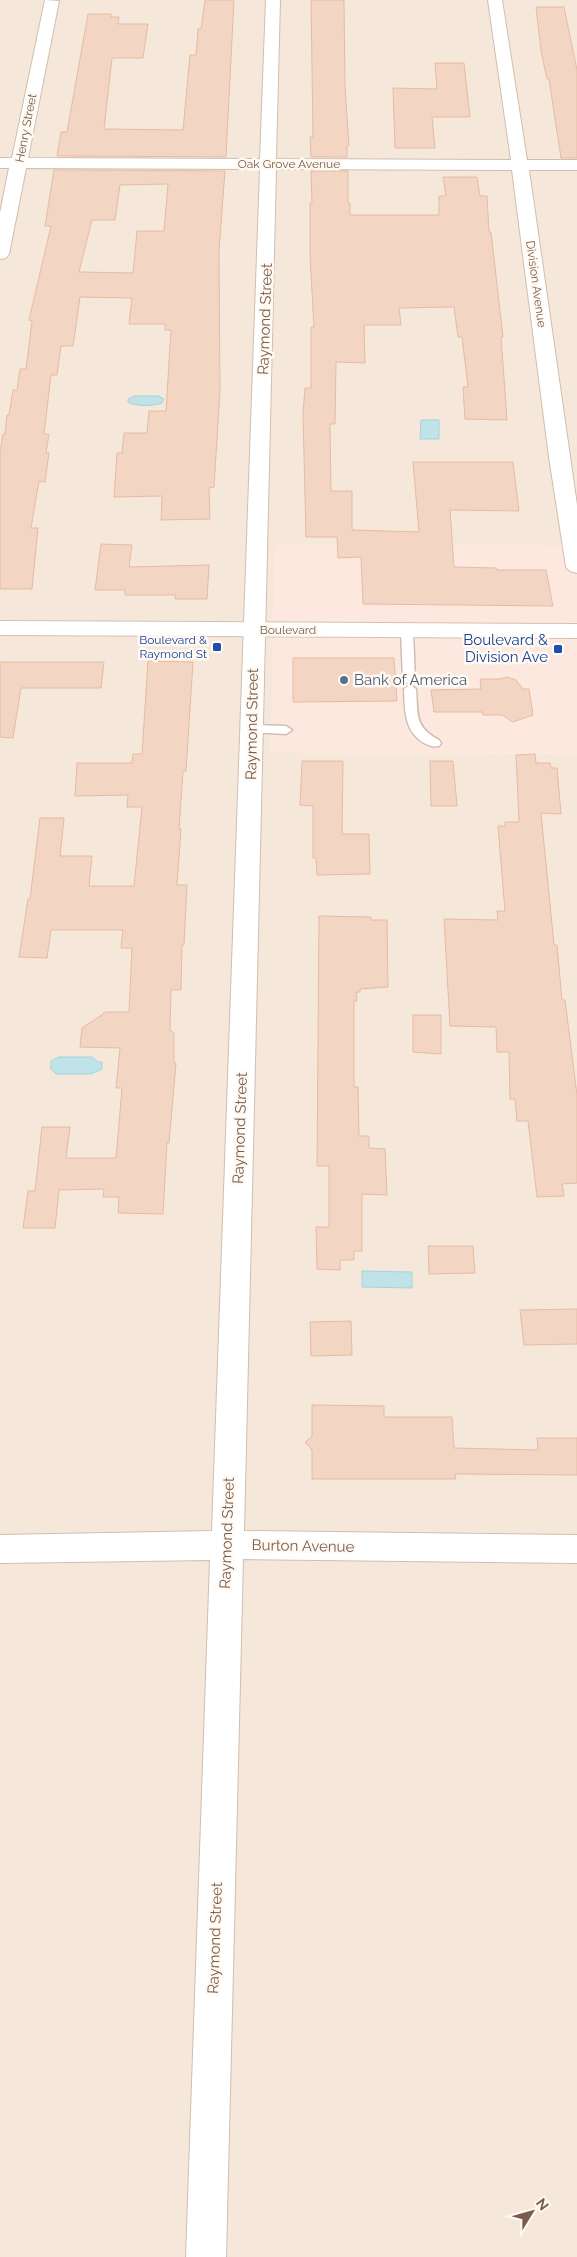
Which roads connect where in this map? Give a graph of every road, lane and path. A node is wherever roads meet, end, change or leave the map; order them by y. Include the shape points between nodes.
1 (273, 0) edge
2 (495, 0) edge
3 (52, 2) dead end
4 (0, 162) edge
5 (19, 162) junction
6 (269, 163) junction
7 (520, 165) junction
8 (577, 165) edge
9 (0, 254) edge
10 (577, 568) edge
11 (0, 628) edge
12 (254, 630) junction
13 (407, 631) junction
14 (577, 631) edge
15 (252, 729) junction
16 (286, 730) dead end
17 (435, 744) dead end
18 (227, 1545) junction
19 (0, 1549) edge
20 (577, 1549) edge
21 (206, 2257) edge

1 - 6 street, Raymond Street
2 - 7 street, Division Avenue
3 - 5 street, Henry Street
4 - 5 street, Oak Grove Avenue
5 - 6 street, Oak Grove Avenue
5 - 9 street, Henry Street
6 - 7 street, Oak Grove Avenue
6 - 12 street, Raymond Street
7 - 8 street, Oak Grove Avenue
7 - 10 street, Division Avenue
11 - 12 street, Boulevard
12 - 13 street, Boulevard
12 - 15 street, Raymond Street
13 - 14 street, Boulevard
13 - 17 lane via 412,725 424,739
15 - 16 lane
15 - 18 street, Raymond Street
18 - 19 street, Burton Avenue
18 - 20 street, Burton Avenue
18 - 21 street, Raymond Street

